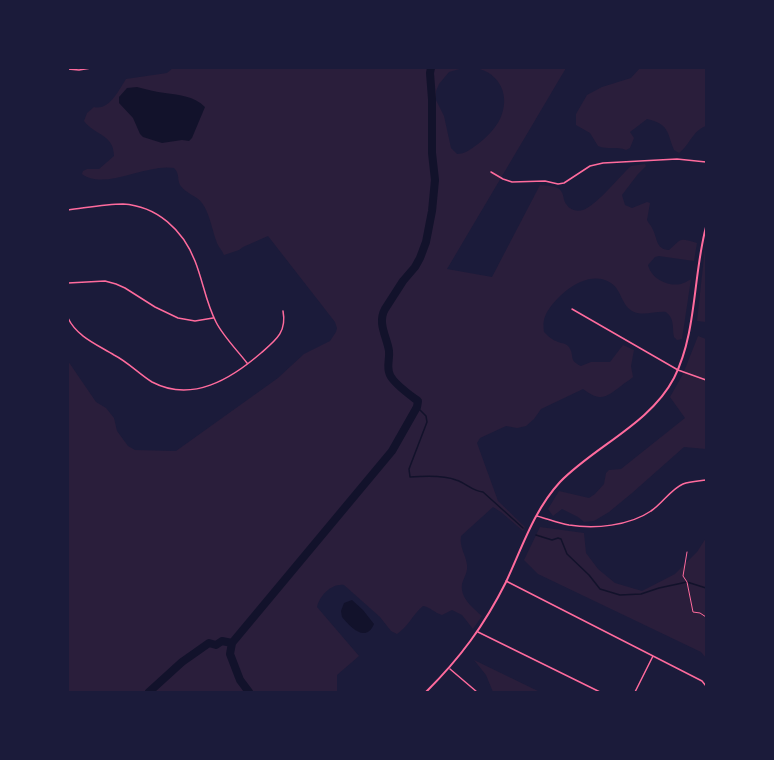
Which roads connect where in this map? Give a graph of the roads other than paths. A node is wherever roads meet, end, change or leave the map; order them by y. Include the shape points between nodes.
1 (91, 68) edge
2 (68, 69) edge
3 (706, 162) edge
4 (491, 172) dead end
5 (68, 210) edge
6 (706, 227) edge
7 (68, 283) edge
8 (572, 309) dead end
9 (283, 311) dead end
10 (214, 317) junction
11 (68, 318) edge
12 (247, 364) junction
13 (678, 369) junction
14 (706, 380) edge
15 (706, 480) edge
16 (536, 516) junction
17 (506, 581) junction
18 (478, 632) junction
19 (653, 656) junction
20 (449, 668) junction
21 (706, 686) edge
22 (426, 693) edge
23 (477, 693) edge
24 (600, 693) edge
25 (635, 693) edge

1 - 2 street
3 - 4 street via 607,162 590,166 558,184 510,182
5 - 10 street via 121,204 159,215 178,231 190,250
6 - 13 main road
7 - 10 street via 105,281 178,318 195,321
8 - 13 street
9 - 12 street via 280,334
10 - 12 street
11 - 12 street via 87,339 168,388 208,386
13 - 14 street
13 - 16 main road via 662,397 565,478
15 - 16 street via 679,486 652,511 626,522 578,526
16 - 17 main road
17 - 18 main road
17 - 19 street
18 - 20 main road
18 - 24 street
19 - 21 street
19 - 25 street
20 - 22 main road
20 - 23 street

